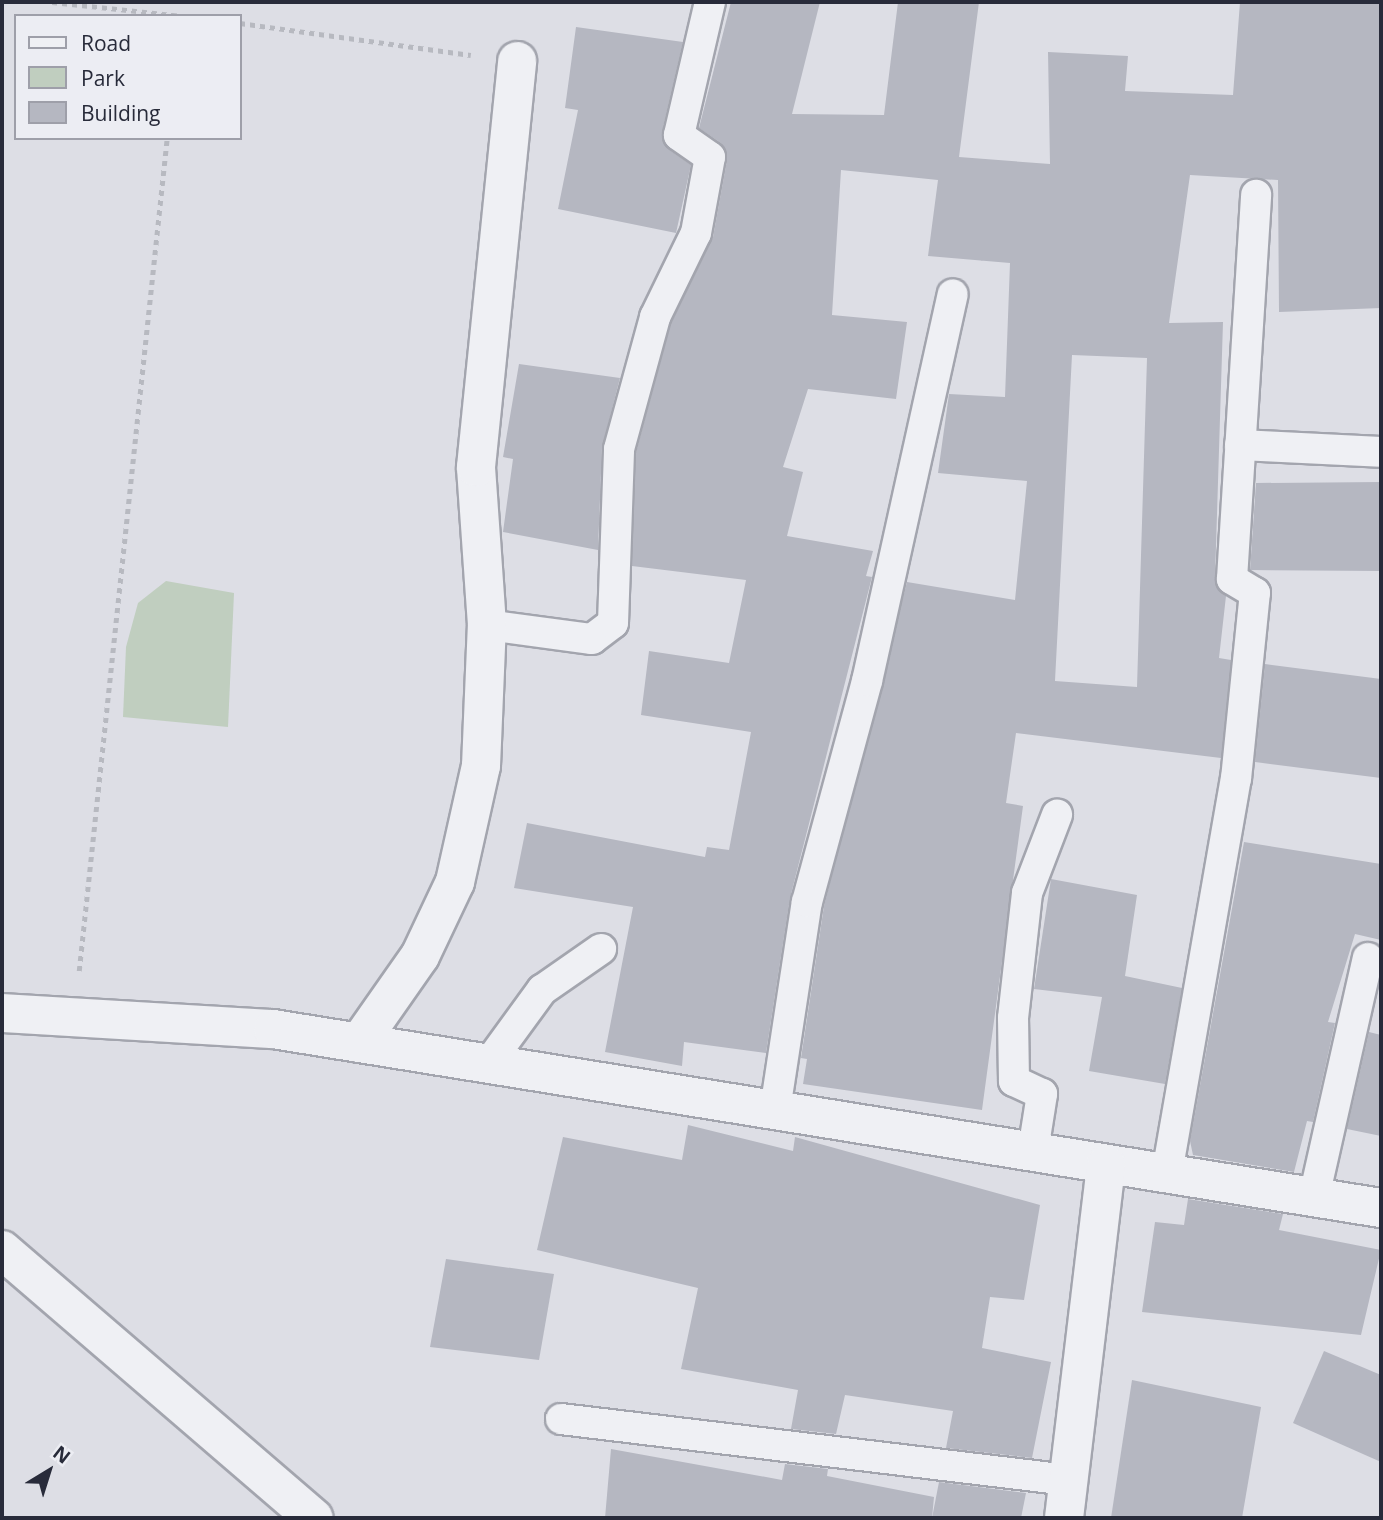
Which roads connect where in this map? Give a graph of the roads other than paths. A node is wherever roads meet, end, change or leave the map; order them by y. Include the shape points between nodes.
1 (710, 2) edge
2 (517, 61) road end
3 (1256, 195) dead end
4 (953, 294) dead end
5 (1240, 445) junction
6 (1381, 452) edge
7 (486, 625) junction
8 (1057, 815) dead end
9 (601, 949) dead end
10 (1368, 958) dead end
11 (2, 1013) edge
12 (359, 1043) junction
13 (488, 1064) junction
14 (775, 1110) junction
15 (1033, 1151) junction
16 (1106, 1164) junction
17 (1167, 1173) junction
18 (1314, 1197) junction
19 (1381, 1208) edge
20 (2, 1250) edge
21 (561, 1419) dead end
22 (1068, 1480) junction
23 (314, 1518) edge
24 (1064, 1518) edge

1 - 7 lane via 679,135 710,157 696,233 655,317 619,449 613,623 592,639
2 - 7 street via 477,467
3 - 5 lane
4 - 14 lane via 867,681 807,902
5 - 6 lane
5 - 17 lane via 1232,579 1255,593 1236,779
7 - 12 street via 481,766 455,882 420,956
8 - 15 lane via 1027,893 1013,1018 1014,1082 1042,1094
9 - 13 lane via 542,990
10 - 18 lane
11 - 12 street via 273,1029
12 - 13 street
13 - 14 street
14 - 15 street
15 - 16 street
16 - 17 street
16 - 22 street
17 - 18 street
18 - 19 street
20 - 23 street
21 - 22 lane
22 - 24 street

